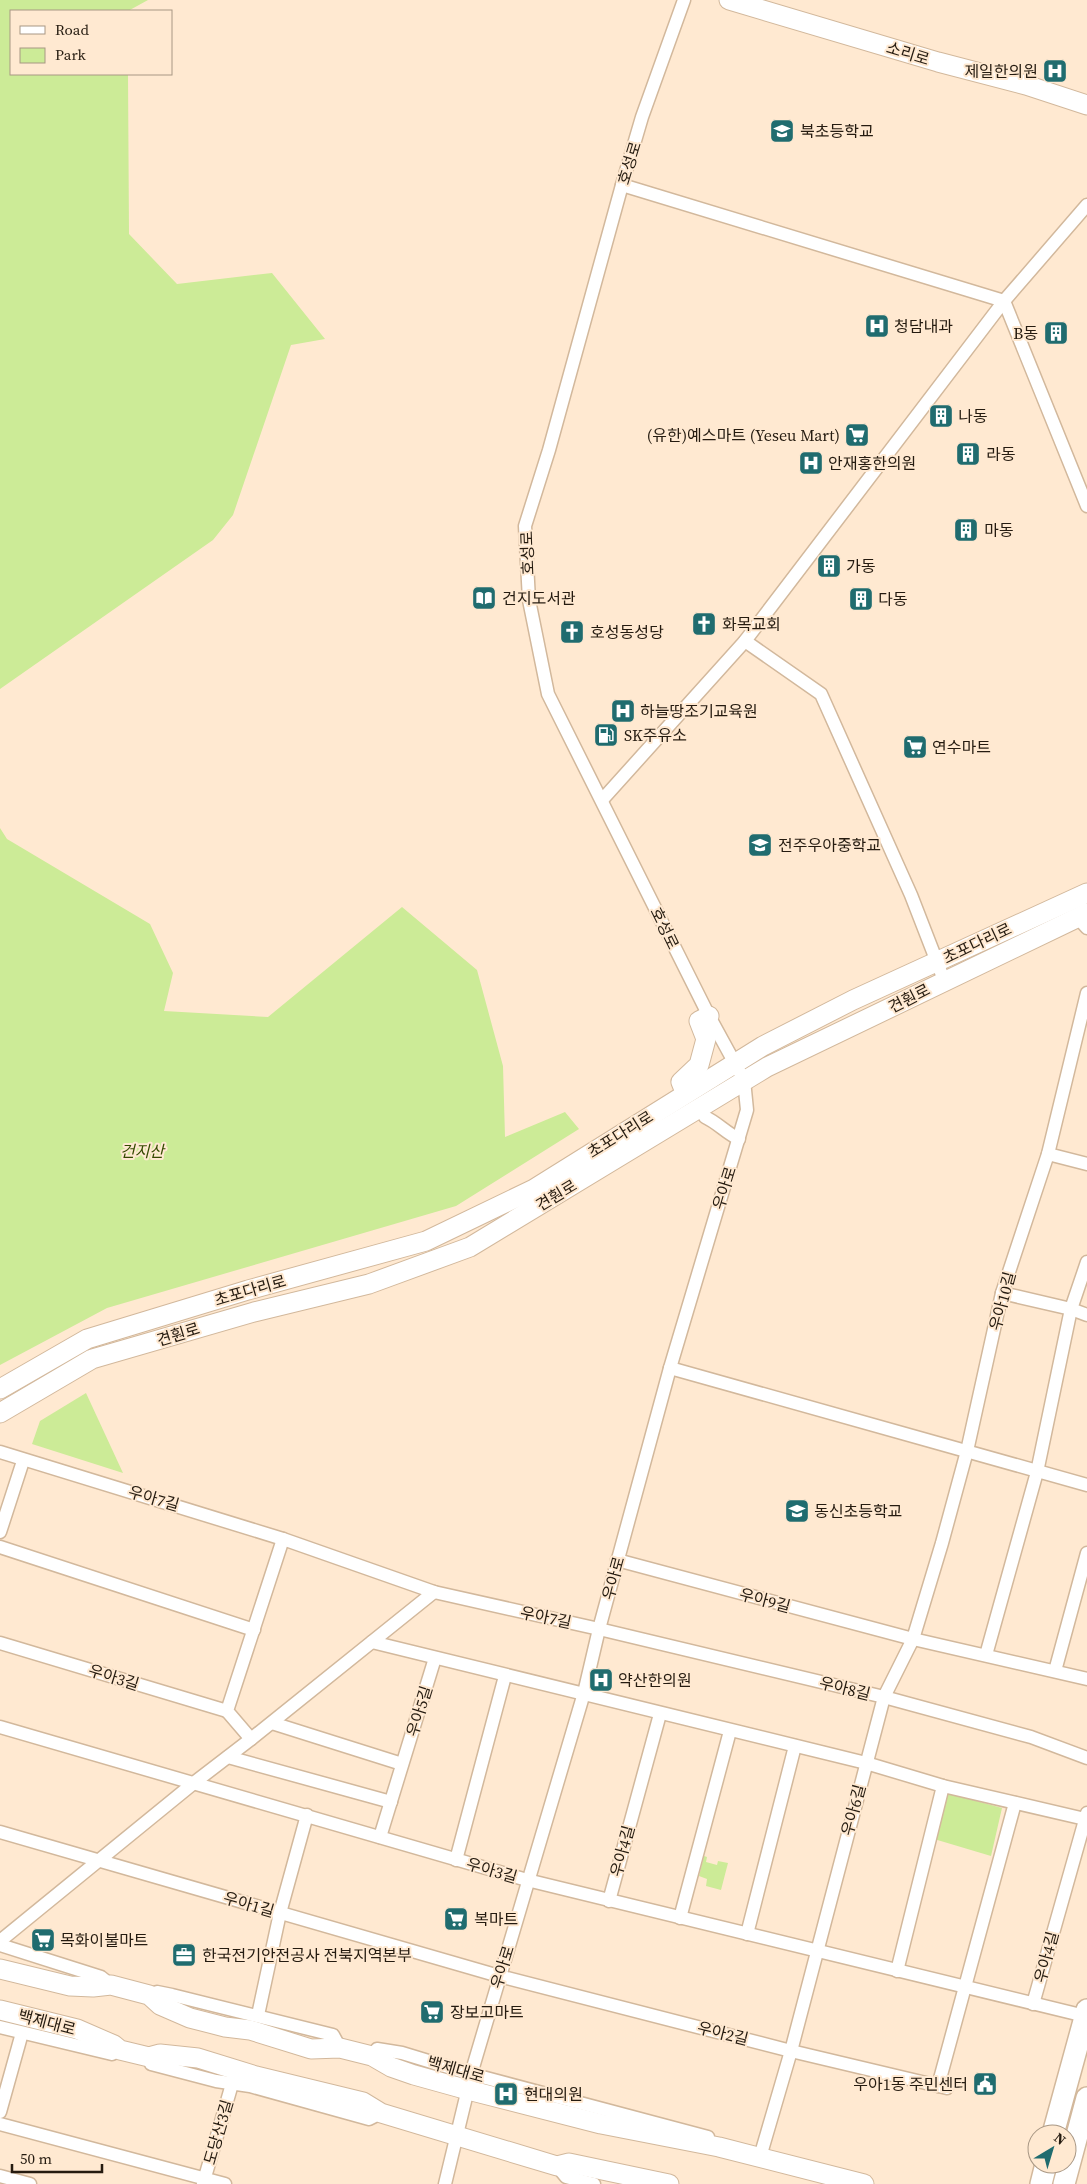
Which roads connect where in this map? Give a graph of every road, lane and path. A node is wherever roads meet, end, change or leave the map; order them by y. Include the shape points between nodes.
1 (684, 0) edge
2 (729, 0) edge
3 (1087, 105) edge
4 (622, 185) junction
5 (1087, 205) edge
6 (1004, 301) junction
7 (1087, 506) edge
8 (745, 640) junction
9 (602, 800) junction
10 (1087, 893) edge
11 (1084, 920) edge
12 (936, 962) junction
13 (944, 980) junction
14 (1087, 993) edge
15 (709, 1016) junction
16 (734, 1062) junction
17 (744, 1080) junction
18 (685, 1093) junction
19 (700, 1106) junction
20 (739, 1139) junction
21 (1048, 1154) junction
22 (1087, 1164) edge
23 (1087, 1262) edge
24 (1002, 1293) junction
25 (1071, 1309) junction
26 (1087, 1315) edge
27 (670, 1368) junction
28 (0, 1389) edge
29 (0, 1413) edge
30 (967, 1451) junction
31 (0, 1452) edge
32 (23, 1461) junction
33 (1037, 1472) junction
34 (1087, 1485) edge
35 (0, 1532) edge
36 (283, 1539) junction
37 (0, 1547) edge
38 (1087, 1553) edge
39 (618, 1560) junction
40 (434, 1592) junction
41 (599, 1628) junction
42 (254, 1630) junction
43 (913, 1639) junction
44 (372, 1642) junction
45 (0, 1643) edge
46 (986, 1655) junction
47 (435, 1658) junction
48 (1055, 1671) junction
49 (505, 1676) junction
50 (1087, 1679) edge
51 (584, 1693) junction
52 (884, 1697) junction
53 (227, 1712) junction
54 (660, 1714) junction
55 (272, 1723) junction
56 (0, 1727) edge
57 (730, 1731) junction
58 (251, 1739) junction
59 (795, 1746) junction
60 (228, 1757) junction
61 (1087, 1758) edge
62 (866, 1763) junction
63 (402, 1764) junction
64 (194, 1782) junction
65 (943, 1786) junction
66 (391, 1802) junction
67 (1015, 1803) junction
68 (307, 1816) junction
69 (1086, 1816) edge
70 (0, 1832) edge
71 (380, 1837) junction
72 (101, 1860) junction
73 (456, 1860) junction
74 (527, 1880) junction
75 (609, 1901) junction
76 (1059, 1910) joint
77 (280, 1913) junction
78 (680, 1918) junction
79 (747, 1934) junction
80 (0, 1943) edge
81 (816, 1951) junction
82 (0, 1968) edge
83 (897, 1971) junction
84 (499, 1976) junction
85 (111, 1985) junction
86 (965, 1988) junction
87 (150, 1995) junction
88 (1033, 2004) junction
89 (0, 2010) edge
90 (1086, 2013) edge
91 (258, 2015) junction
92 (0, 2027) edge
93 (22, 2033) junction
94 (340, 2048) junction
95 (120, 2050) junction
96 (791, 2051) junction
97 (149, 2058) junction
98 (469, 2082) junction
99 (232, 2084) junction
100 (1087, 2098) edge
101 (0, 2112) edge
102 (381, 2113) junction
103 (0, 2124) edge
104 (1056, 2124) edge
105 (458, 2136) junction
106 (760, 2158) junction
107 (557, 2166) junction
108 (0, 2176) edge
109 (204, 2182) edge
110 (30, 2184) edge
111 (225, 2184) edge
112 (444, 2184) edge
113 (594, 2184) edge
114 (669, 2184) edge
115 (864, 2184) edge
116 (1064, 2184) edge

1 - 4 street, 호성로 via 642,117
2 - 3 street, 소리로
4 - 6 street
4 - 9 street, 호성로 via 525,526 529,600 548,694
5 - 6 street
6 - 7 street
6 - 8 street
8 - 9 street
8 - 12 street via 821,694 911,894
9 - 15 street, 호성로
10 - 12 street, 초포다리로
11 - 13 street, 견훤로
12 - 13 street
12 - 16 street, 초포다리로 via 853,1000
13 - 17 street, 견훤로
14 - 21 street, 우아10길
15 - 16 street, 호성로
15 - 18 street via 699,1021 706,1039 699,1065 681,1082
16 - 17 street, 호성로
16 - 18 street, 초포다리로
17 - 19 street, 견훤로
17 - 20 street, 우아로 via 748,1110
18 - 28 street, 초포다리로 via 534,1189 426,1241 87,1339
19 - 20 street via 705,1117
19 - 29 street, 견훤로 via 470,1247 369,1284 254,1312 92,1359
20 - 27 street, 우아로
21 - 22 street
21 - 24 street, 우아10길
23 - 25 street
24 - 25 street
24 - 30 street, 우아10길
25 - 26 street
25 - 33 street
27 - 30 street
27 - 39 street, 우아로
30 - 33 street
30 - 43 street, 우아10길
31 - 32 street, 우아7길
32 - 35 street
32 - 36 street, 우아7길
33 - 34 street
33 - 46 street
36 - 40 street, 우아7길
36 - 42 street
37 - 42 street
38 - 48 street
39 - 41 street, 우아로
39 - 43 street, 우아9길
40 - 41 street, 우아7길
40 - 44 street
41 - 51 street, 우아로
41 - 52 street, 우아8길
42 - 53 street
43 - 46 street, 우아9길
43 - 52 street
44 - 47 street
44 - 55 street
45 - 53 street, 우아3길
46 - 48 street, 우아9길
47 - 49 street
47 - 63 street, 우아5길
48 - 50 street, 우아9길
49 - 51 street
49 - 73 street, 우아3길
51 - 54 street, 우아6길
51 - 74 street, 우아로
52 - 61 street, 우아8길 via 1031,1737
52 - 62 street
53 - 58 street
54 - 57 street, 우아6길
54 - 75 street, 우아4길
55 - 58 street
55 - 63 street
56 - 64 street, 우아3길
57 - 59 street, 우아6길
57 - 78 street
58 - 60 street
59 - 62 street, 우아6길
59 - 79 street
60 - 64 street
60 - 66 street
62 - 65 street, 우아6길
62 - 81 street, 우아6길
63 - 66 street
64 - 68 street, 우아3길
64 - 72 street
65 - 67 street, 우아6길
65 - 83 street
66 - 71 street
67 - 69 street, 우아6길
67 - 86 street
68 - 71 street, 우아3길
68 - 77 street
69 - 76 street, 우아6길
70 - 72 street, 우아1길
71 - 73 street, 우아3길
72 - 77 street, 우아1길
72 - 80 street
73 - 74 street, 우아3길
74 - 75 street, 우아4길
74 - 84 street, 우아로
75 - 78 street, 우아4길
76 - 88 street, 우아4길
77 - 84 street, 우아1길
77 - 91 street
78 - 79 street, 우아4길
79 - 81 street, 우아4길
80 - 85 street, 백제대로 via 101,1977
81 - 83 street, 우아4길
81 - 96 street
82 - 85 street, 백제대로 via 70,1986
83 - 86 street, 우아4길
84 - 96 street, 우아2길
84 - 98 street, 우아로
85 - 87 street, 백제대로
86 - 88 street, 우아4길
86 - 96 street, 우아2길 via 942,2087
87 - 91 street, 백제대로 via 157,1992
87 - 94 street, 백제대로 via 160,2006 190,2018 250,2030 311,2048
88 - 90 street, 우아4길
89 - 95 street, 백제대로 via 77,2029
90 - 104 main road
91 - 94 street, 백제대로 via 333,2035
92 - 93 street, 백제대로
93 - 95 street, 백제대로 via 112,2054
93 - 101 street
94 - 98 street, 백제대로 via 372,2056 391,2067
95 - 97 street, 백제대로
96 - 106 street
97 - 99 street, 백제대로 via 151,2064
97 - 102 street, 백제대로 via 160,2054 198,2058 363,2102
98 - 105 street, 우아로
98 - 106 street, 백제대로 via 601,2124 712,2145
99 - 102 street, 백제대로 via 250,2086 369,2119
99 - 109 street, 도당산3길
100 - 116 main road
102 - 105 street, 백제대로
103 - 109 street, 도당산3길 via 95,2148
105 - 107 street, 백제대로
105 - 112 street, 우아로
106 - 115 street, 백제대로
107 - 113 street via 566,2177
107 - 114 street, 백제대로 via 569,2163
108 - 110 street
109 - 111 street, 도당산3길

